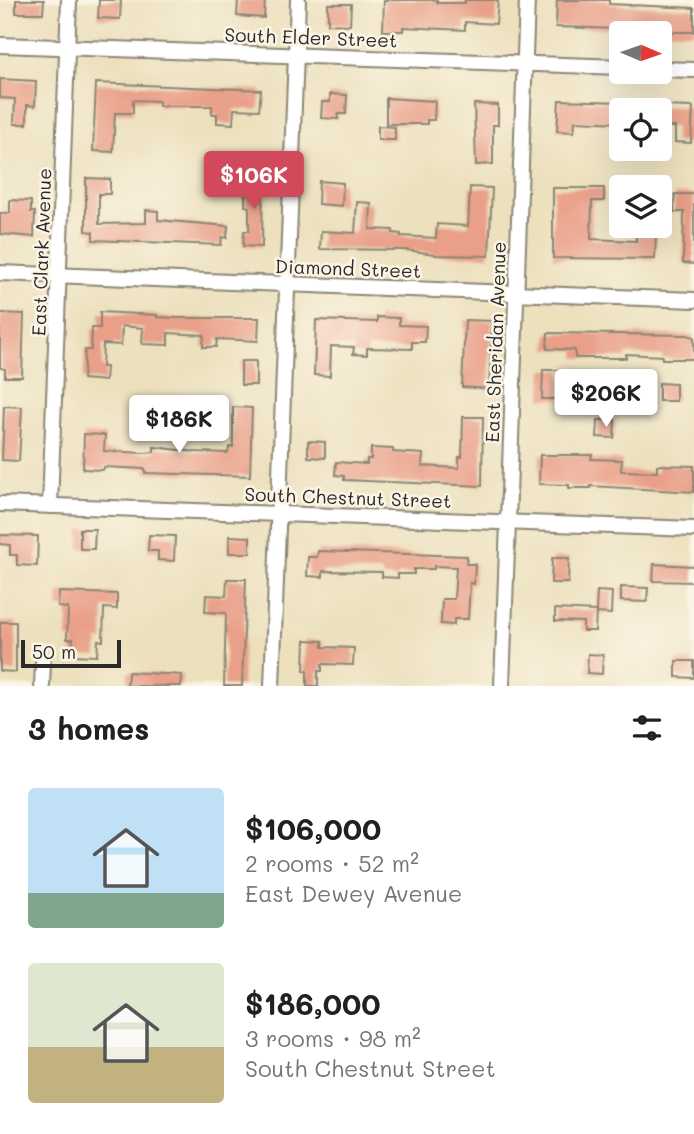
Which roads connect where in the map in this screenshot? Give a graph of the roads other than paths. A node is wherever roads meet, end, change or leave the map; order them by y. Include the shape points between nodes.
1 (69, 0) edge
2 (299, 0) edge
3 (527, 0) edge
4 (0, 45) edge
5 (67, 48) junction
6 (296, 56) junction
7 (525, 64) junction
8 (609, 68) edge
9 (672, 69) edge
10 (694, 70) edge
11 (0, 273) edge
12 (59, 275) junction
13 (288, 285) junction
14 (516, 293) junction
15 (694, 300) edge
16 (0, 504) edge
17 (50, 506) junction
18 (279, 514) junction
19 (508, 522) junction
20 (694, 529) edge
21 (43, 662) dead end
22 (42, 686) edge
23 (272, 686) edge
24 (502, 686) edge

1 - 5 street, East Clark Avenue
2 - 6 street
3 - 7 street, East Sheridan Avenue
4 - 5 street, South Elder Street
5 - 6 street, South Elder Street
5 - 12 street, East Clark Avenue
6 - 7 street, South Elder Street
6 - 13 street
7 - 8 street, South Elder Street
7 - 14 street, East Sheridan Avenue
9 - 10 street
11 - 12 street, Diamond Street
12 - 13 street, Diamond Street
12 - 17 street, East Clark Avenue
13 - 14 street, Diamond Street
13 - 18 street
14 - 15 street, Diamond Street
14 - 19 street, East Sheridan Avenue
16 - 17 street, South Chestnut Street
17 - 18 street, South Chestnut Street
18 - 19 street, South Chestnut Street
18 - 23 street
19 - 20 street, South Chestnut Street
19 - 24 street, East Sheridan Avenue
21 - 22 street

